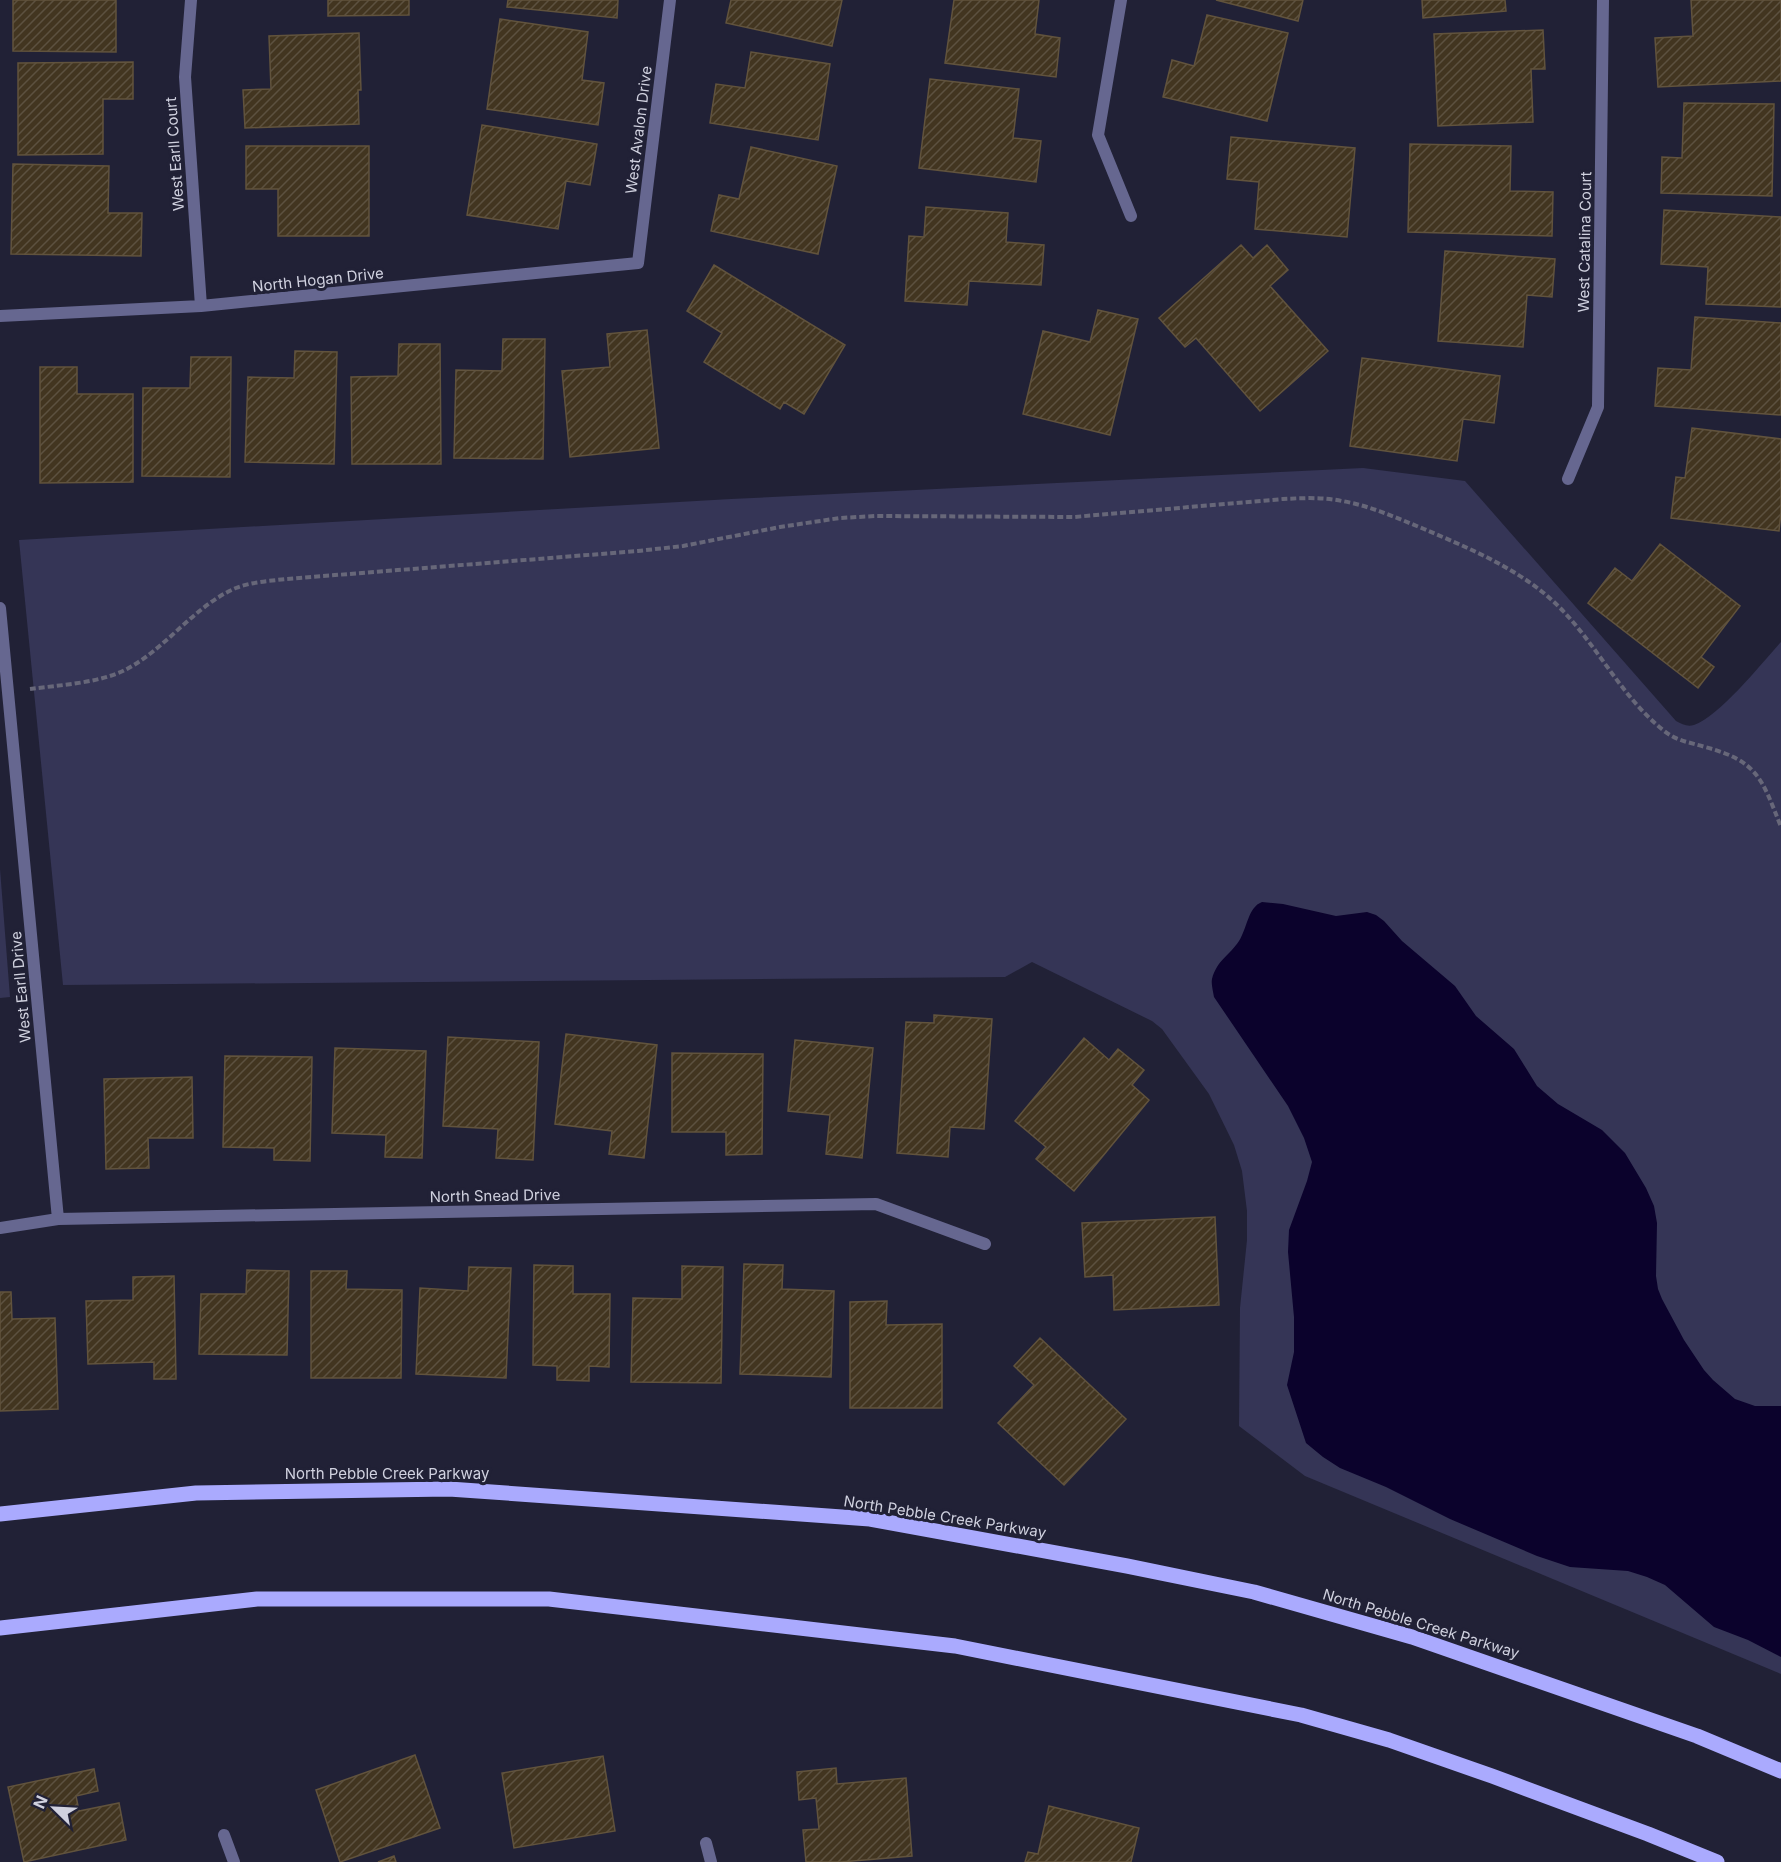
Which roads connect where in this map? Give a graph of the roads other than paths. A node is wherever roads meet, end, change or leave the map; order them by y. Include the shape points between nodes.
1 (191, 0) edge
2 (670, 0) edge
3 (1121, 0) edge
4 (1603, 0) edge
5 (1131, 216) dead end
6 (638, 263) joint
7 (201, 306) junction
8 (0, 316) edge
9 (1568, 479) dead end
10 (0, 608) edge
11 (58, 1219) junction
12 (0, 1228) edge
13 (985, 1244) dead end
14 (0, 1515) edge
15 (0, 1628) edge
16 (1781, 1771) edge
17 (224, 1835) dead end
18 (706, 1843) dead end
19 (234, 1862) edge
20 (711, 1862) edge
21 (1717, 1862) edge

1 - 7 street, West Earll Court via 185,77
2 - 6 street, West Avalon Drive
3 - 5 street via 1098,135
4 - 9 street, West Catalina Court via 1598,407
6 - 7 street, North Hogan Drive
7 - 8 street, North Hogan Drive
10 - 11 street, West Earll Drive
11 - 12 street, North Snead Drive
11 - 13 street, North Snead Drive via 876,1204
14 - 16 main road, North Pebble Creek Parkway via 196,1493 448,1490 870,1519 1254,1592 1423,1640 1687,1732
15 - 21 main road via 257,1599 549,1599 955,1646 1323,1721 1492,1776
17 - 19 street
18 - 20 street

